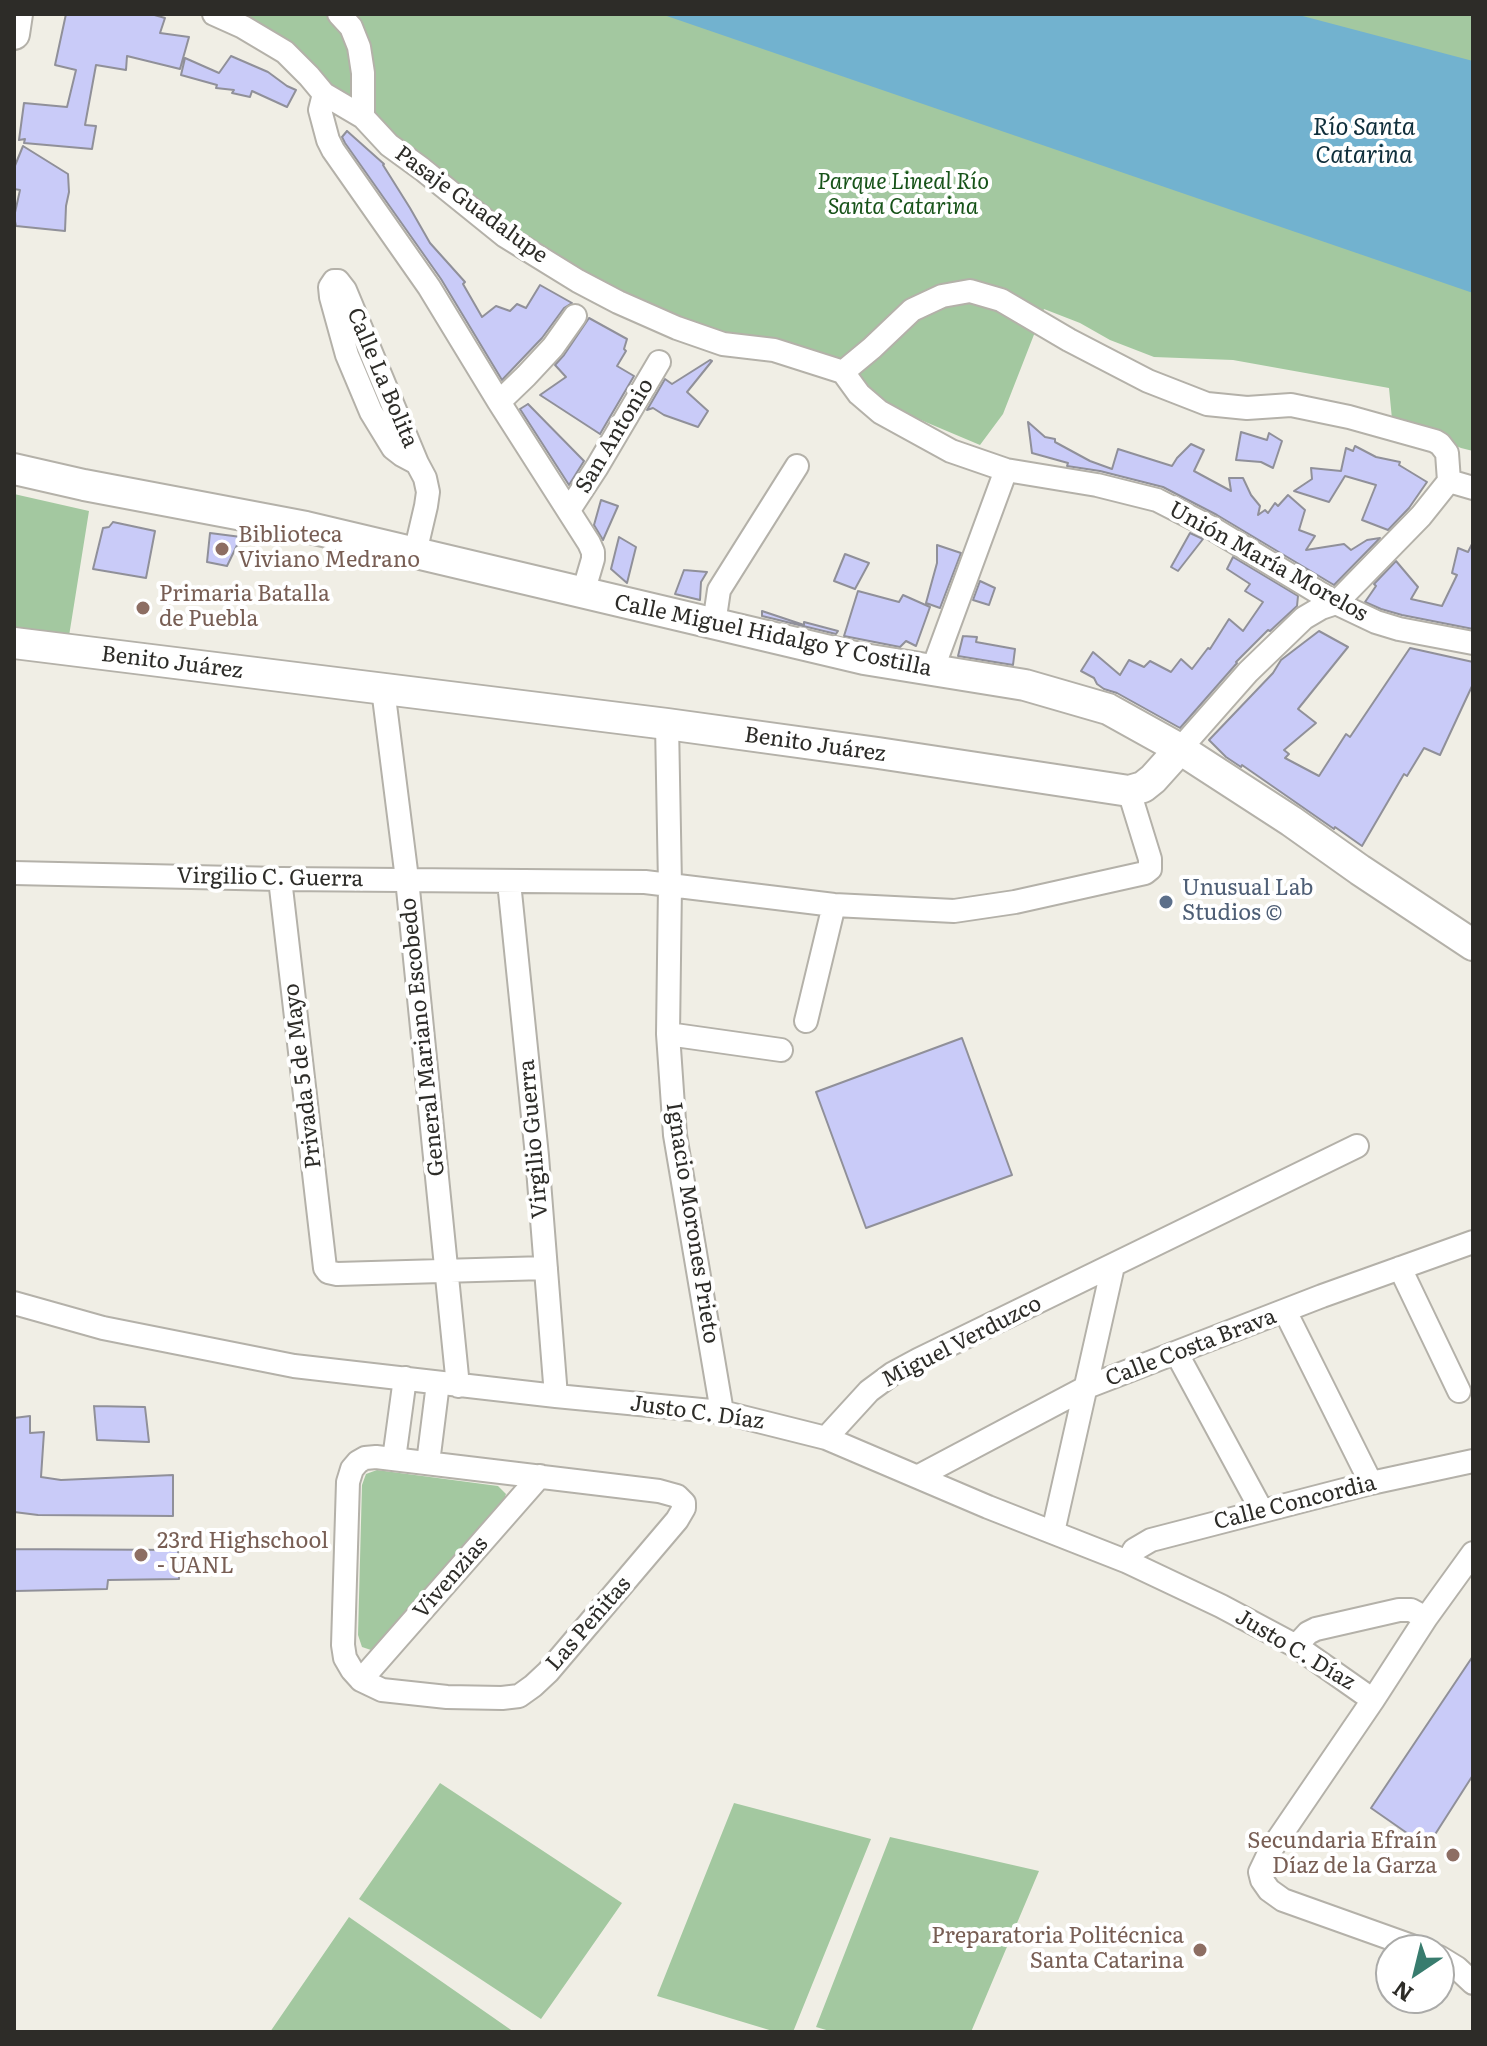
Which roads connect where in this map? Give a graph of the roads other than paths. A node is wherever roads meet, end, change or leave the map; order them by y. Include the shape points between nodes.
1 (17, 14) edge
2 (214, 14) edge
3 (339, 14) edge
4 (14, 34) edge
5 (324, 94) junction
6 (363, 117) junction
7 (575, 316) dead end
8 (659, 362) dead end
9 (843, 372) junction
10 (384, 383) junction
11 (362, 391) junction
12 (499, 402) junction
13 (797, 466) dead end
14 (14, 469) edge
15 (421, 470) junction
16 (1006, 470) junction
17 (1449, 481) junction
18 (1473, 488) edge
19 (569, 510) junction
20 (415, 553) junction
21 (583, 593) junction
22 (1336, 603) junction
23 (714, 624) junction
24 (14, 643) edge
25 (1473, 643) edge
26 (932, 671) junction
27 (383, 689) junction
28 (667, 724) junction
29 (1180, 749) junction
30 (1129, 791) junction
31 (14, 873) edge
32 (280, 879) junction
33 (407, 879) junction
34 (509, 882) junction
35 (670, 885) junction
36 (834, 905) junction
37 (1473, 945) edge
38 (806, 1021) dead end
39 (668, 1034) junction
40 (781, 1050) dead end
41 (1357, 1146) dead end
42 (1473, 1242) edge
43 (1113, 1266) junction
44 (546, 1268) junction
45 (1400, 1268) junction
46 (446, 1272) junction
47 (14, 1303) edge
48 (1285, 1311) junction
49 (1177, 1354) junction
50 (405, 1378) junction
51 (448, 1384) junction
52 (1087, 1387) junction
53 (1459, 1391) dead end
54 (556, 1396) junction
55 (722, 1412) junction
56 (826, 1438) junction
57 (394, 1459) junction
58 (1473, 1461) edge
59 (428, 1463) junction
60 (540, 1476) junction
61 (919, 1476) junction
62 (1371, 1483) junction
63 (1262, 1511) junction
64 (1053, 1532) junction
65 (1473, 1553) edge
66 (1128, 1562) junction
67 (1426, 1618) junction
68 (1296, 1646) junction
69 (361, 1680) junction
70 (1373, 1700) junction
71 (1378, 1934) edge
72 (1455, 1967) edge
73 (1473, 1983) edge

1 - 4 street
2 - 5 street, Pasaje Guadalupe via 285,52
3 - 6 street via 359,47
5 - 6 street, Pasaje Guadalupe
5 - 12 street via 320,110 333,150 429,287
6 - 9 street, Pasaje Guadalupe via 389,145 505,236 578,281 723,344 774,350
7 - 12 street via 553,347
8 - 19 street, San Antonio
9 - 16 street via 880,412 951,451
9 - 17 street via 912,310 970,291 1001,300 1148,381 1207,404 1291,405 1435,441 1447,453
10 - 11 street
10 - 11 street, Calle La Bolita via 336,280 331,297
10 - 15 street, Calle La Bolita
11 - 15 street via 393,448
12 - 19 street
13 - 23 street via 719,590
14 - 20 street, Calle Miguel Hidalgo Y Costilla
15 - 20 street via 428,492
16 - 22 street, Unión María Morelos via 1157,500
16 - 26 street
17 - 18 street
17 - 22 street
19 - 21 street via 593,552
20 - 21 street, Calle Miguel Hidalgo Y Costilla
21 - 23 street, Calle Miguel Hidalgo Y Costilla
22 - 25 street, Unión María Morelos via 1399,629
22 - 29 street via 1304,618
23 - 26 street, Calle Miguel Hidalgo Y Costilla
24 - 27 street, Benito Juárez
26 - 29 street, Calle Miguel Hidalgo Y Costilla via 1071,697 1108,709
27 - 28 street, Benito Juárez
27 - 33 street, General Mariano Escobedo
28 - 30 street, Benito Juárez
28 - 35 street, Ignacio Morones Prieto
29 - 30 street via 1153,779
29 - 37 street, Calle Miguel Hidalgo Y Costilla
30 - 36 street via 1149,853 1150,869 1140,875 954,911
31 - 32 street, Virgilio C. Guerra
32 - 33 street, Virgilio C. Guerra
32 - 46 street, Privada 5 de Mayo via 324,1264 337,1274
33 - 34 street, Virgilio C. Guerra
33 - 46 street, General Mariano Escobedo
34 - 35 street, Virgilio C. Guerra
34 - 44 street, Virgilio Guerra
35 - 36 street
35 - 39 street, Ignacio Morones Prieto
36 - 38 street
39 - 40 street
39 - 55 street, Ignacio Morones Prieto via 675,1135
41 - 43 street, Miguel Verduzco
42 - 45 street, Calle Costa Brava
43 - 52 street
43 - 56 street, Miguel Verduzco via 892,1374
44 - 46 street
44 - 54 street, Virgilio Guerra
45 - 48 street, Calle Costa Brava
45 - 53 street
46 - 51 street, General Mariano Escobedo
47 - 50 street, Justo C. Díaz via 249,1359
48 - 49 street, Calle Costa Brava
48 - 62 street
49 - 52 street, Calle Costa Brava
49 - 63 street
50 - 51 street, Justo C. Díaz
50 - 57 street
51 - 54 street, Justo C. Díaz
51 - 59 street, General Mariano Escobedo
52 - 61 street, Calle Costa Brava
52 - 64 street
54 - 55 street, Justo C. Díaz
55 - 56 street, Justo C. Díaz
56 - 61 street, Justo C. Díaz
57 - 59 street, Las Peñitas
57 - 69 street, Las Peñitas via 365,1458 352,1469 348,1482 343,1645 345,1658
58 - 62 street, Calle Concordia
59 - 60 street, Las Peñitas
60 - 69 street, Vivenzias
60 - 69 street, Las Peñitas via 659,1491 677,1496 684,1508 548,1672 519,1696 395,1692
61 - 64 street, Justo C. Díaz
62 - 63 street, Calle Concordia
63 - 66 street, Calle Concordia via 1151,1540 1134,1550
64 - 66 street, Justo C. Díaz
65 - 67 street
66 - 68 street, Justo C. Díaz
67 - 68 street via 1399,1610 1316,1629
67 - 70 street
68 - 70 street, Justo C. Díaz
70 - 71 street via 1260,1872 1269,1890 1283,1900
72 - 73 street

